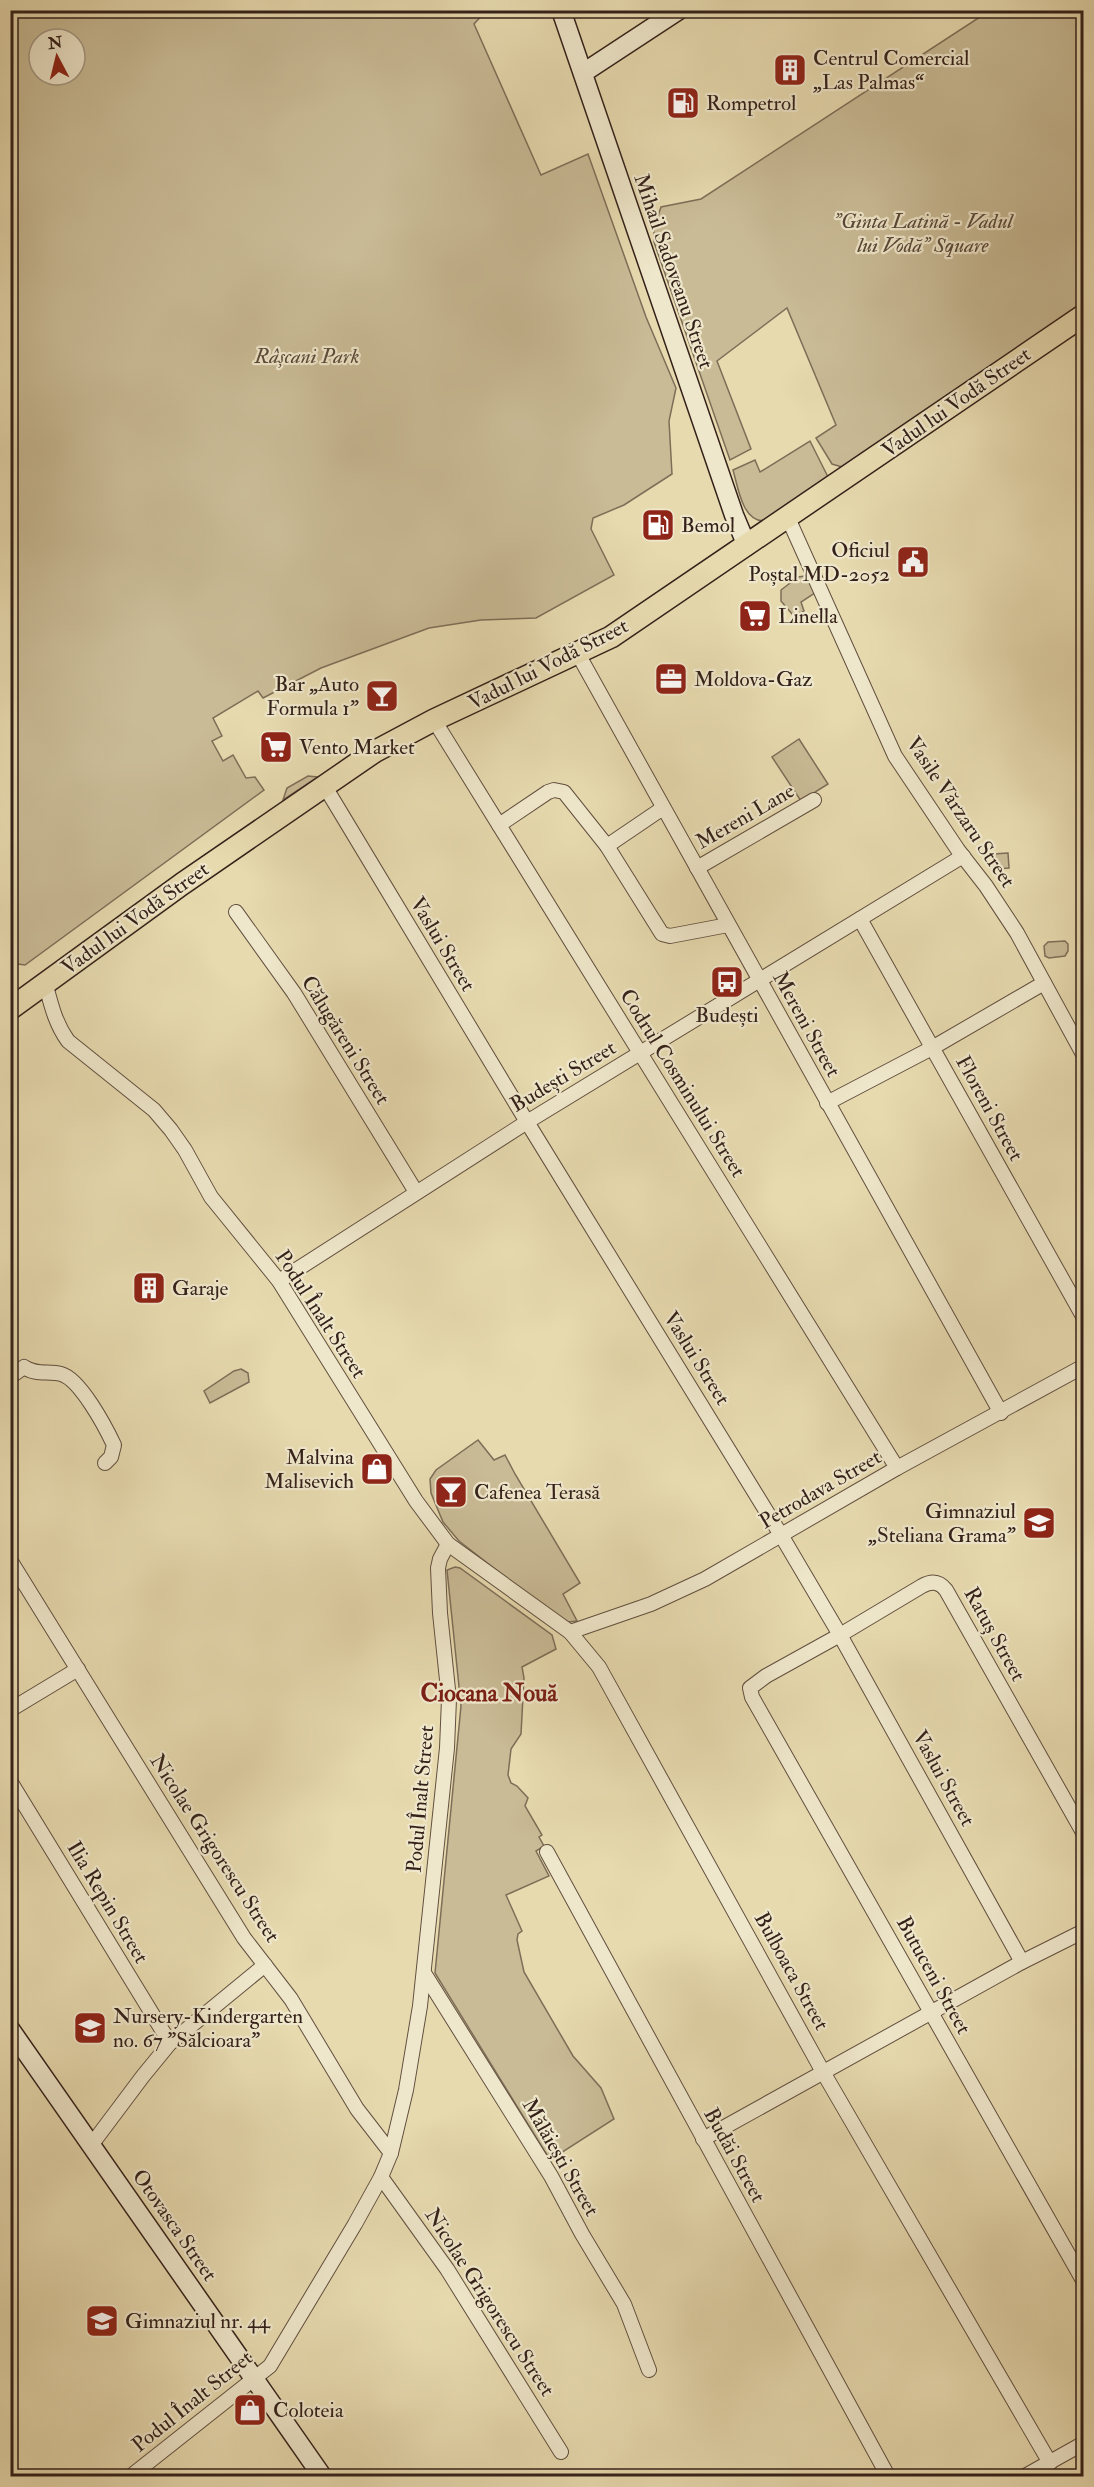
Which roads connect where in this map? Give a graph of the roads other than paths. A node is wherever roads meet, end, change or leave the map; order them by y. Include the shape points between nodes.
1 (561, 10) edge
2 (679, 10) edge
3 (583, 73) junction
4 (1083, 315) edge
5 (788, 518) junction
6 (747, 546) junction
7 (578, 654) junction
8 (434, 720) junction
9 (324, 785) junction
10 (814, 800) dead end
11 (663, 808) junction
12 (499, 825) junction
13 (607, 846) junction
14 (963, 856) junction
15 (696, 868) junction
16 (236, 912) dead end
17 (860, 919) junction
18 (728, 925) junction
19 (759, 979) junction
20 (45, 982) junction
21 (1044, 983) junction
22 (10, 1009) edge
23 (932, 1048) junction
24 (640, 1053) junction
25 (1083, 1056) edge
26 (827, 1103) junction
27 (527, 1122) junction
28 (416, 1192) junction
29 (279, 1281) junction
30 (1083, 1318) edge
31 (1083, 1366) edge
32 (10, 1377) edge
33 (1001, 1413) junction
34 (105, 1463) dead end
35 (897, 1468) junction
36 (781, 1535) junction
37 (448, 1544) junction
38 (10, 1560) edge
39 (570, 1632) junction
40 (840, 1635) junction
41 (78, 1669) junction
42 (750, 1688) joint
43 (10, 1710) edge
44 (10, 1781) edge
45 (1083, 1834) edge
46 (547, 1852) dead end
47 (1083, 1931) edge
48 (1022, 1962) junction
49 (265, 1965) junction
50 (424, 1973) junction
51 (930, 2012) junction
52 (10, 2029) edge
53 (170, 2043) junction
54 (824, 2072) junction
55 (703, 2139) junction
56 (92, 2144) junction
57 (391, 2153) junction
58 (381, 2177) junction
59 (1083, 2282) edge
60 (649, 2370) dead end
61 (254, 2379) junction
62 (1083, 2443) edge
63 (561, 2452) dead end
64 (1050, 2463) junction
65 (131, 2476) edge
66 (322, 2476) edge
67 (888, 2476) edge
68 (1025, 2476) edge

1 - 3 street, Mihail Sadoveanu Street
2 - 3 street
3 - 6 street, Mihail Sadoveanu Street
4 - 5 main road, Vadul lui Vodă Street
5 - 6 main road, Vadul lui Vodă Street
5 - 14 street, Vasile Vărzaru Street via 895,756
6 - 7 main road, Vadul lui Vodă Street via 611,637
7 - 8 main road, Vadul lui Vodă Street
7 - 11 street, Mereni Street
8 - 9 main road, Vadul lui Vodă Street
8 - 12 street, Codrul Cosminului Street
9 - 20 main road, Vadul lui Vodă Street
9 - 27 street, Vaslui Street
10 - 15 street, Mereni Lane
11 - 13 street
11 - 15 street, Mereni Street
12 - 13 street via 548,792 559,790
12 - 24 street, Codrul Cosminului Street
13 - 18 street via 662,934 670,936
14 - 17 street, Budești Street
14 - 21 street, Vasile Vărzaru Street via 1011,924
15 - 18 street, Mereni Street
16 - 28 street, Călugăreni Street via 294,993
17 - 19 street, Budești Street
17 - 23 street, Floreni Street
18 - 19 street, Mereni Street
19 - 24 street, Budești Street
19 - 26 street, Mereni Street
20 - 22 main road, Vadul lui Vodă Street
20 - 29 street, Podul Înalt Street via 55,1020 65,1036 154,1110 185,1150 211,1197
21 - 23 street
21 - 25 street, Vasile Vărzaru Street
23 - 26 street
23 - 30 street, Floreni Street
24 - 27 street, Budești Street
24 - 35 street, Codrul Cosminului Street
26 - 33 street, Mereni Street
27 - 28 street, Budești Street
27 - 36 street, Vaslui Street
28 - 29 street, Budești Street
29 - 37 street, Podul Înalt Street via 416,1501
31 - 33 street, Petrodava Street
32 - 34 street via 24,1367 31,1372 67,1376 81,1388 114,1445
33 - 35 street, Petrodava Street
35 - 36 street, Petrodava Street
36 - 39 street, Petrodava Street via 677,1593
36 - 40 street, Vaslui Street
37 - 39 street, Bulboaca Street
37 - 50 street, Podul Înalt Street via 438,1568 449,1699 447,1748
38 - 41 street, Nicolae Grigorescu Street
39 - 54 street, Bulboaca Street via 599,1667
40 - 42 street, Ratuș Street
40 - 45 street, Ratuș Street via 928,1583 943,1586
40 - 48 street, Vaslui Street
41 - 43 street
41 - 49 street, Nicolae Grigorescu Street via 238,1929
42 - 51 street, Butuceni Street
44 - 53 street, Ilia Repin Street
46 - 55 street, Budăi Street
47 - 48 street
48 - 51 street
49 - 53 street
49 - 57 street, Nicolae Grigorescu Street via 291,1999 357,2109
50 - 57 street, Podul Înalt Street via 410,2070
50 - 60 street, Mălăiești Street via 551,2176 624,2304
51 - 54 street
51 - 59 street, Butuceni Street
52 - 56 street, Otovasca Street
53 - 56 street
54 - 55 street
54 - 64 street, Bulboaca Street
55 - 67 street, Budăi Street
56 - 61 street, Otovasca Street
57 - 58 street, Podul Înalt Street
58 - 61 street, Podul Înalt Street via 306,2309 270,2366
58 - 63 street, Nicolae Grigorescu Street via 447,2269
61 - 65 street, Podul Înalt Street
61 - 66 street, Otovasca Street
62 - 64 street
64 - 68 street

